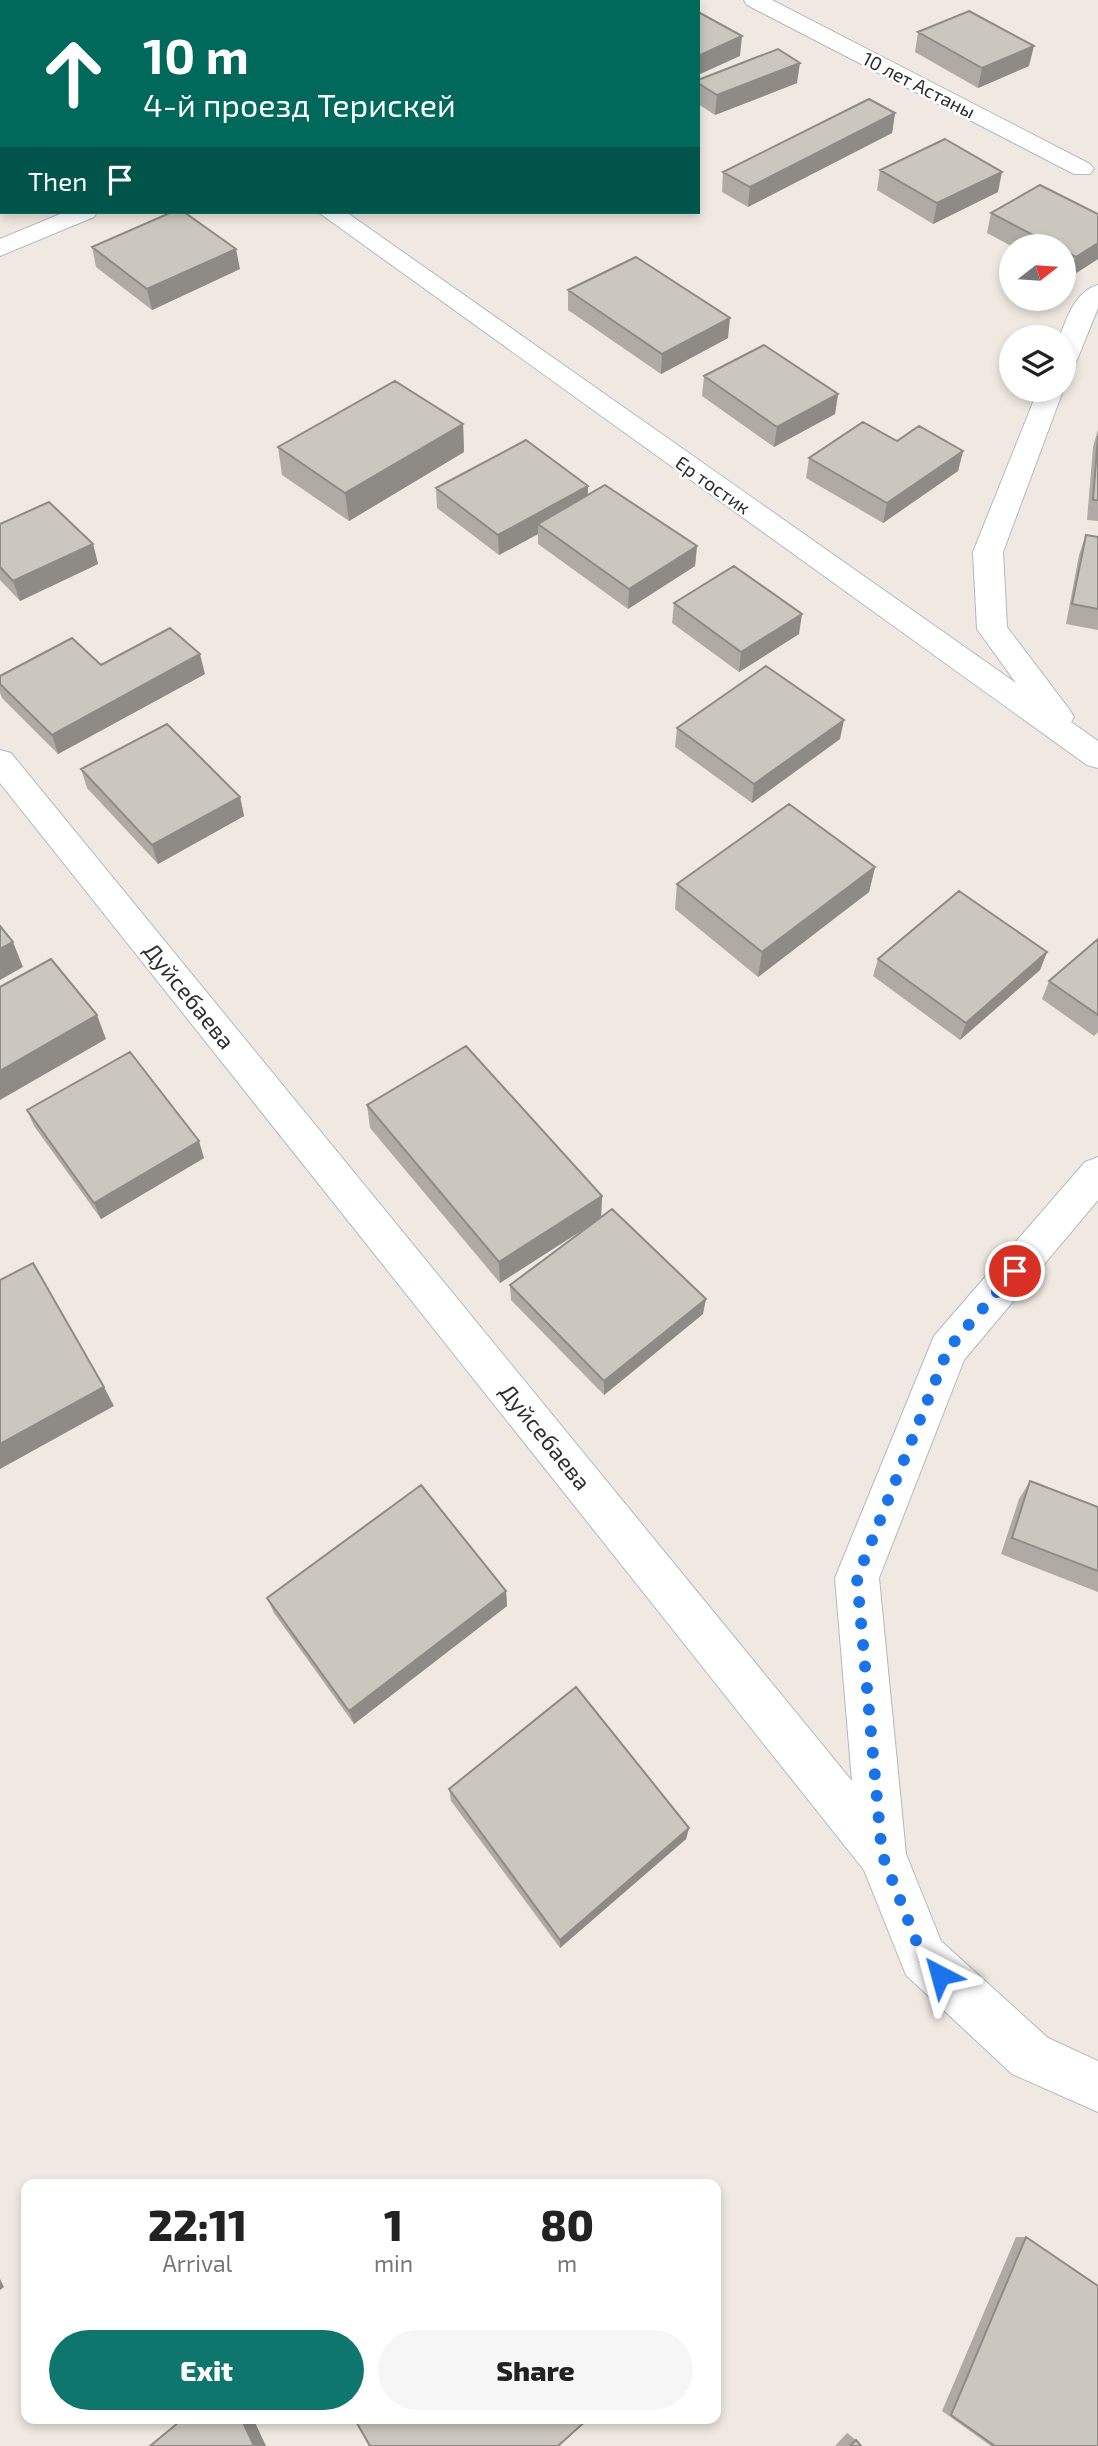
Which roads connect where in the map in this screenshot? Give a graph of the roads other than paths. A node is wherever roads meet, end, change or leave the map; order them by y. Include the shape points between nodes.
1 (755, 0) edge
2 (1098, 146) edge
3 (1090, 175) edge
4 (80, 214) edge
5 (333, 214) edge
6 (0, 248) edge
7 (1098, 293) edge
8 (1076, 329) edge
9 (1047, 402) edge
10 (1089, 752) edge
11 (0, 761) edge
12 (1098, 1173) edge
13 (882, 1854) junction
14 (1098, 2087) edge

1 - 3 street, 10 лет Астаны
2 - 3 street
4 - 6 street
5 - 10 street, Ер тостик
7 - 8 street via 1084,308
9 - 10 street via 988,552 992,629
11 - 13 street, Дуйсебаева
12 - 13 street via 948,1349 857,1578
13 - 14 street, Дуйсебаева via 923,1958 1030,2056

